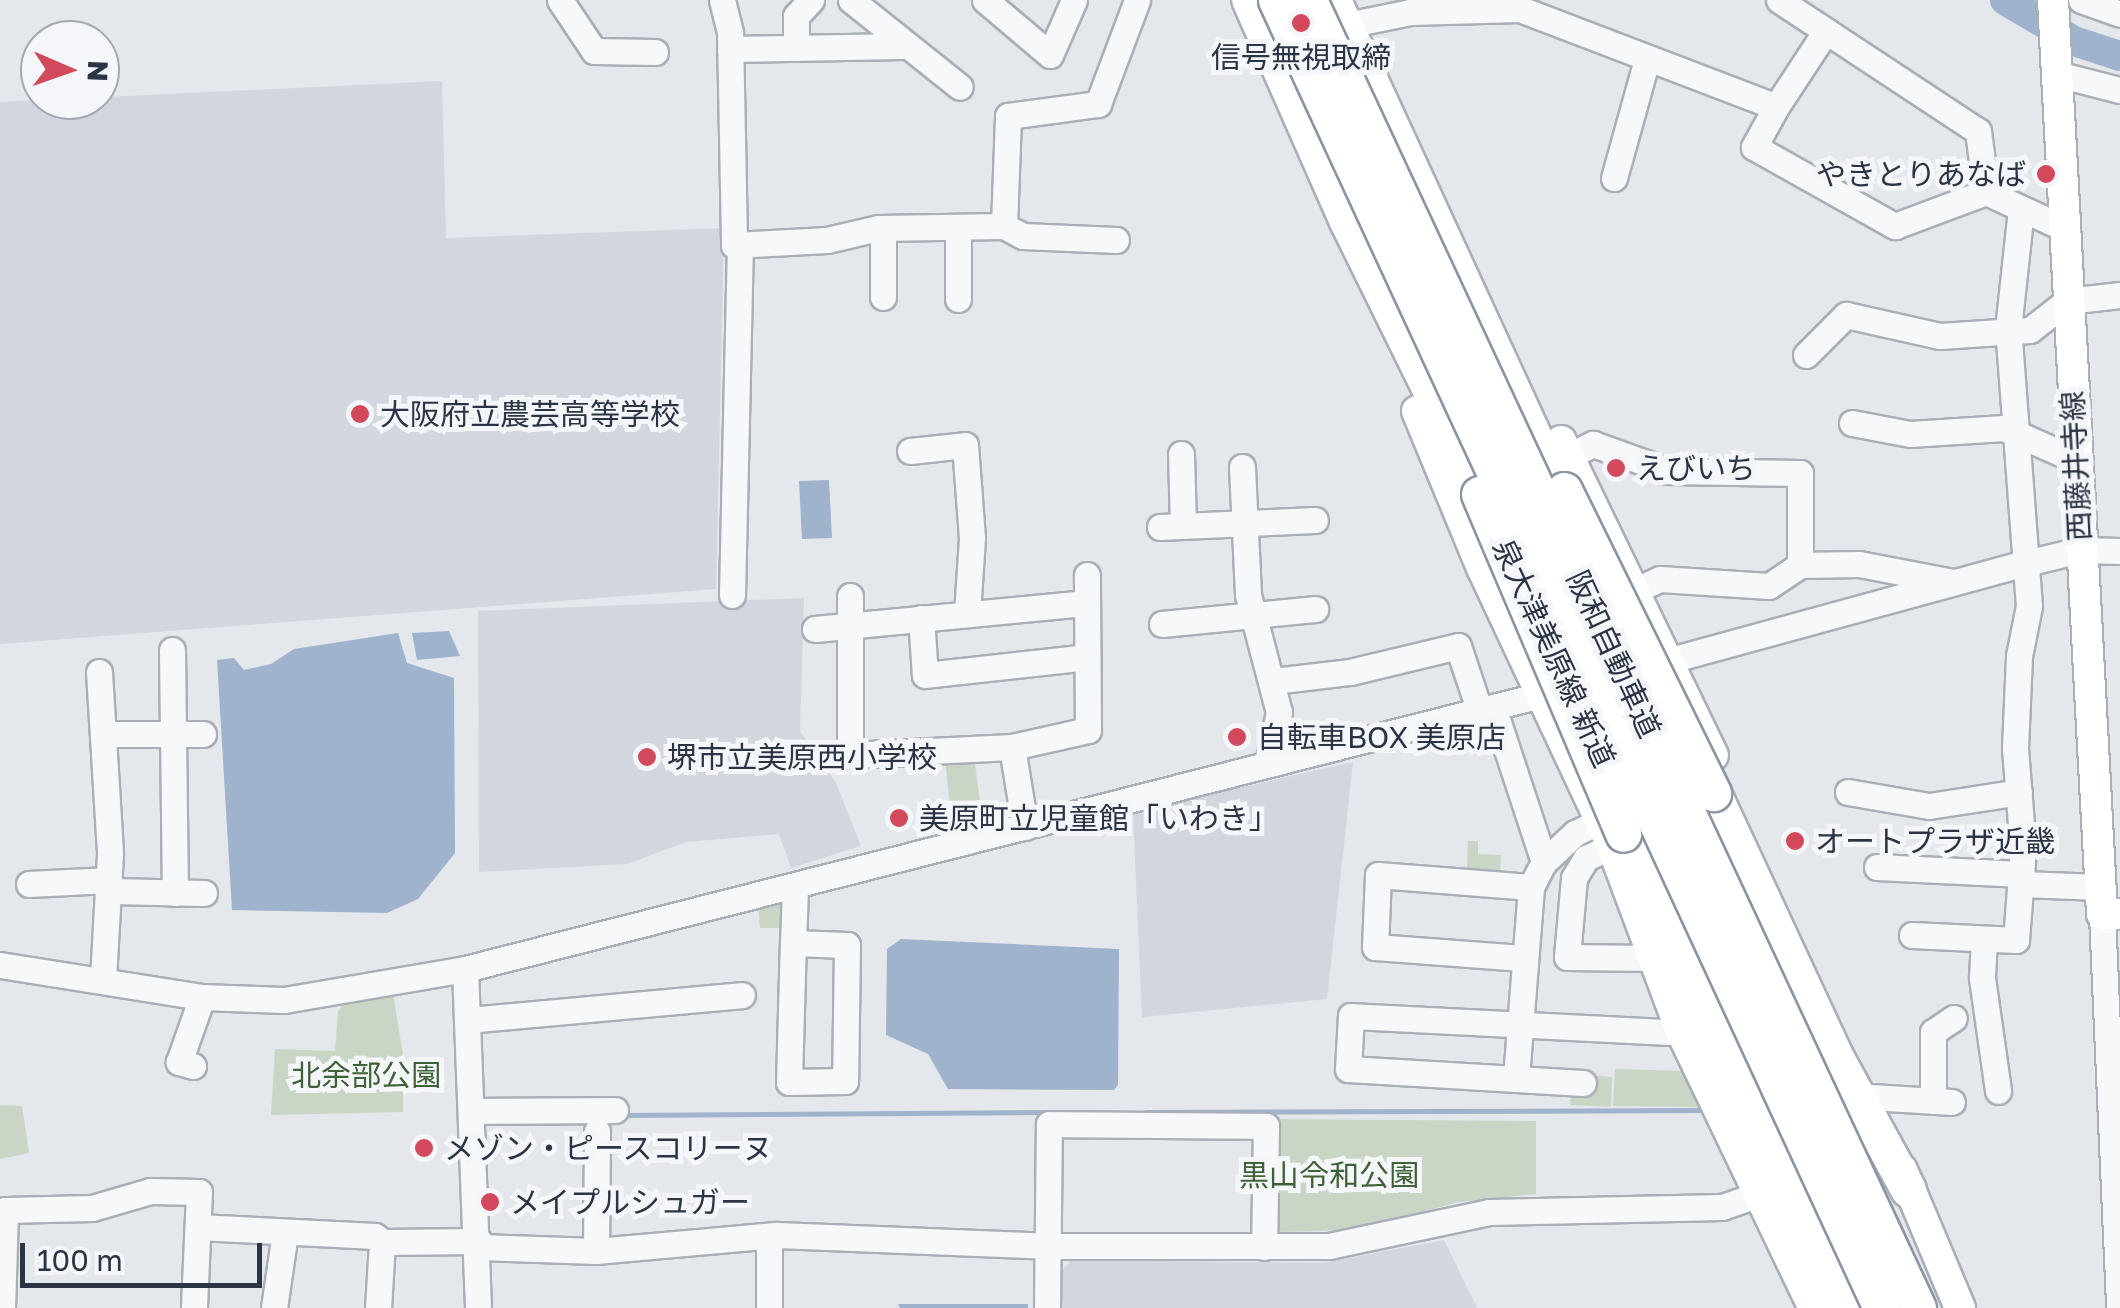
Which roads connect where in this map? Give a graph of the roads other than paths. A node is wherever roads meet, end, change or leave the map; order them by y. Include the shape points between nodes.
1 (722, 0) edge
2 (811, 0) edge
3 (852, 0) edge
4 (1074, 0) edge
5 (1137, 0) edge
6 (1247, 0) edge
7 (1276, 0) edge
8 (1309, 0) edge
9 (1779, 0) edge
10 (2053, 0) edge
11 (2082, 0) edge
12 (574, 5) edge
13 (1000, 5) edge
14 (1410, 6) edge
15 (1341, 11) edge
16 (2120, 14) edge
17 (1826, 31) junction
18 (904, 46) junction
19 (730, 48) junction
20 (796, 48) junction
21 (655, 52) dead end
22 (1271, 53) junction
23 (1647, 58) junction
24 (2056, 68) junction
25 (960, 87) dead end
26 (2120, 90) edge
27 (1776, 107) junction
28 (1386, 159) junction
29 (1614, 178) dead end
30 (1986, 192) junction
31 (2022, 210) junction
32 (1345, 222) junction
33 (1004, 226) junction
34 (958, 227) junction
35 (882, 228) junction
36 (2064, 228) junction
37 (1116, 240) dead end
38 (740, 244) junction
39 (2120, 295) edge
40 (882, 297) dead end
41 (958, 299) dead end
42 (2068, 302) junction
43 (1488, 324) junction
44 (2008, 329) junction
45 (1431, 336) junction
46 (1806, 355) dead end
47 (1852, 423) dead end
48 (2014, 430) junction
49 (910, 451) dead end
50 (1181, 454) dead end
51 (1569, 456) junction
52 (2076, 460) junction
53 (1242, 468) dead end
54 (1315, 520) dead end
55 (1242, 524) junction
56 (2080, 550) junction
57 (2120, 551) edge
58 (2026, 563) junction
59 (1800, 566) junction
60 (1086, 575) dead end
61 (1960, 584) junction
62 (1636, 590) junction
63 (732, 595) dead end
64 (850, 596) dead end
65 (1087, 604) junction
66 (1315, 608) dead end
67 (967, 614) junction
68 (1252, 616) junction
69 (921, 618) junction
70 (1162, 624) dead end
71 (850, 626) junction
72 (815, 629) dead end
73 (172, 650) dead end
74 (1087, 657) junction
75 (1655, 664) junction
76 (99, 672) dead end
77 (1273, 681) junction
78 (1573, 687) junction
79 (1540, 695) junction
80 (1486, 708) junction
81 (104, 734) junction
82 (203, 734) dead end
83 (172, 735) junction
84 (1012, 747) junction
85 (1268, 762) junction
86 (1848, 792) dead end
87 (2020, 792) junction
88 (1025, 827) junction
89 (1612, 834) junction
90 (1544, 862) junction
91 (1877, 867) dead end
92 (2021, 879) junction
93 (29, 884) dead end
94 (109, 885) junction
95 (1531, 887) junction
96 (795, 888) junction
97 (175, 893) junction
98 (204, 893) dead end
99 (2108, 905) edge
100 (1912, 935) dead end
101 (1984, 938) junction
102 (793, 943) junction
103 (1522, 958) junction
104 (1652, 958) junction
105 (0, 965) edge
106 (464, 969) junction
107 (103, 981) junction
108 (742, 994) dead end
109 (202, 997) junction
110 (1954, 1018) dead end
111 (468, 1020) junction
112 (1519, 1025) junction
113 (1682, 1033) junction
114 (193, 1066) dead end
115 (1516, 1078) junction
116 (1583, 1083) dead end
117 (1998, 1092) dead end
118 (1870, 1097) junction
119 (615, 1110) dead end
120 (475, 1111) junction
121 (597, 1131) dead end
122 (1908, 1189) junction
123 (1759, 1194) junction
124 (198, 1227) junction
125 (2, 1231) edge
126 (285, 1233) junction
127 (769, 1236) junction
128 (382, 1242) junction
129 (479, 1244) junction
130 (1047, 1246) junction
131 (1264, 1247) junction
132 (596, 1250) junction
133 (1838, 1300) edge
134 (2, 1308) edge
135 (194, 1308) edge
136 (274, 1308) edge
137 (378, 1308) edge
138 (478, 1308) edge
139 (769, 1308) edge
140 (1047, 1308) edge
141 (1882, 1308) edge
142 (1918, 1308) edge
143 (1933, 1308) edge
144 (1960, 1308) edge
145 (2119, 1308) edge

1 - 19 street
2 - 20 street via 796,16
3 - 18 street
4 - 13 street via 1050,54
5 - 33 street via 1098,104 1008,116
6 - 22 main road, 泉大津美原線 新道
7 - 45 highway, 阪和自動車道, bridge
8 - 28 highway, 阪和自動車道, bridge
9 - 17 street
10 - 24 main road, 西藤井寺線
11 - 16 street
12 - 21 street via 594,51
14 - 15 street
14 - 23 street via 1520,9
15 - 22 street
15 - 43 main road
17 - 27 street
17 - 30 street via 1978,131
18 - 20 street
18 - 25 street
19 - 20 street
19 - 38 street via 734,244
22 - 32 main road, 泉大津美原線 新道
23 - 27 street
23 - 29 street
24 - 26 street
24 - 36 main road, 西藤井寺線
27 - 30 street via 1754,147 1895,226
28 - 122 highway, bridge via 1504,366 1834,1054
28 - 142 highway, 阪和自動車道, bridge
30 - 31 street
31 - 36 street
31 - 44 street
32 - 78 main road, 泉大津美原線 新道
32 - 79 main road via 1353,256 1482,570
33 - 34 street
33 - 37 street via 1023,236
34 - 35 street
34 - 41 street
35 - 38 street via 827,240
35 - 40 street
36 - 42 main road, 西藤井寺線
38 - 63 street
39 - 42 street
42 - 44 street via 2030,330
42 - 52 main road, 西藤井寺線
43 - 51 main road
43 - 75 main road
44 - 46 street via 1940,336 1846,315
44 - 48 street
45 - 89 highway, bridge via 1470,472
45 - 141 highway, 阪和自動車道, bridge
47 - 48 street via 1910,434
48 - 52 street
48 - 58 street
49 - 67 street via 965,445 972,538
50 - 55 street via 1171,526
51 - 59 street via 1593,444 1668,471 1800,473
51 - 62 main road
52 - 56 main road, 西藤井寺線
53 - 55 street
54 - 55 street
55 - 68 street
56 - 57 street
56 - 58 street
56 - 99 main road, 西藤井寺線
58 - 61 street
58 - 87 street via 2015,748
59 - 61 street via 1859,564
59 - 62 street via 1769,586 1660,579
60 - 65 street
61 - 75 street
62 - 75 main road
64 - 71 street
65 - 67 street
65 - 74 street
66 - 68 street
67 - 69 street
68 - 70 street
68 - 77 street
69 - 71 street
69 - 74 street via 925,674
71 - 72 street
71 - 84 street via 839,755
73 - 83 street
74 - 84 street via 1088,730
75 - 78 street
75 - 118 main road
75 - 143 main road
76 - 81 street
77 - 80 street via 1350,672 1458,646
77 - 85 street via 1279,712
78 - 79 street
78 - 133 main road, 泉大津美原線 新道
79 - 80 street
79 - 89 main road
80 - 85 street
80 - 90 street
81 - 83 street
81 - 94 street
82 - 83 street
83 - 97 street
84 - 88 street
85 - 88 street
86 - 87 street via 1928,806
87 - 92 street
88 - 96 street
89 - 90 street via 1575,833
89 - 104 main road
89 - 104 street via 1574,878 1567,957
89 - 133 highway
90 - 95 street
91 - 92 street
92 - 99 street
92 - 101 street via 2016,940
93 - 94 street
94 - 97 street
94 - 107 street
95 - 103 street
95 - 103 street via 1378,875 1375,947
96 - 102 street
96 - 106 street
97 - 98 street
99 - 145 street
100 - 101 street
101 - 117 street via 1982,978
102 - 102 street via 846,945 845,1081 789,1082
103 - 112 street
104 - 113 main road
105 - 107 street
106 - 109 street via 284,1000
106 - 111 street
107 - 109 street
108 - 111 street
109 - 114 street via 178,1062
110 - 118 street via 1933,1032 1942,1102
111 - 120 street
112 - 113 street
112 - 115 street
112 - 115 street via 1351,1016 1348,1069
113 - 123 main road
115 - 116 street
118 - 122 main road
119 - 120 street
120 - 129 street
121 - 132 street
122 - 144 main road
123 - 131 street via 1722,1207 1504,1210 1357,1244
123 - 133 main road
124 - 125 street via 199,1192 150,1191 92,1208 6,1210
124 - 126 street
124 - 135 street
125 - 134 street
126 - 128 street
126 - 136 street
127 - 130 street
127 - 132 street
127 - 139 street
128 - 129 street
128 - 137 street
129 - 132 street
129 - 138 street
130 - 131 street
130 - 131 street via 1048,1124 1266,1126
130 - 140 street

